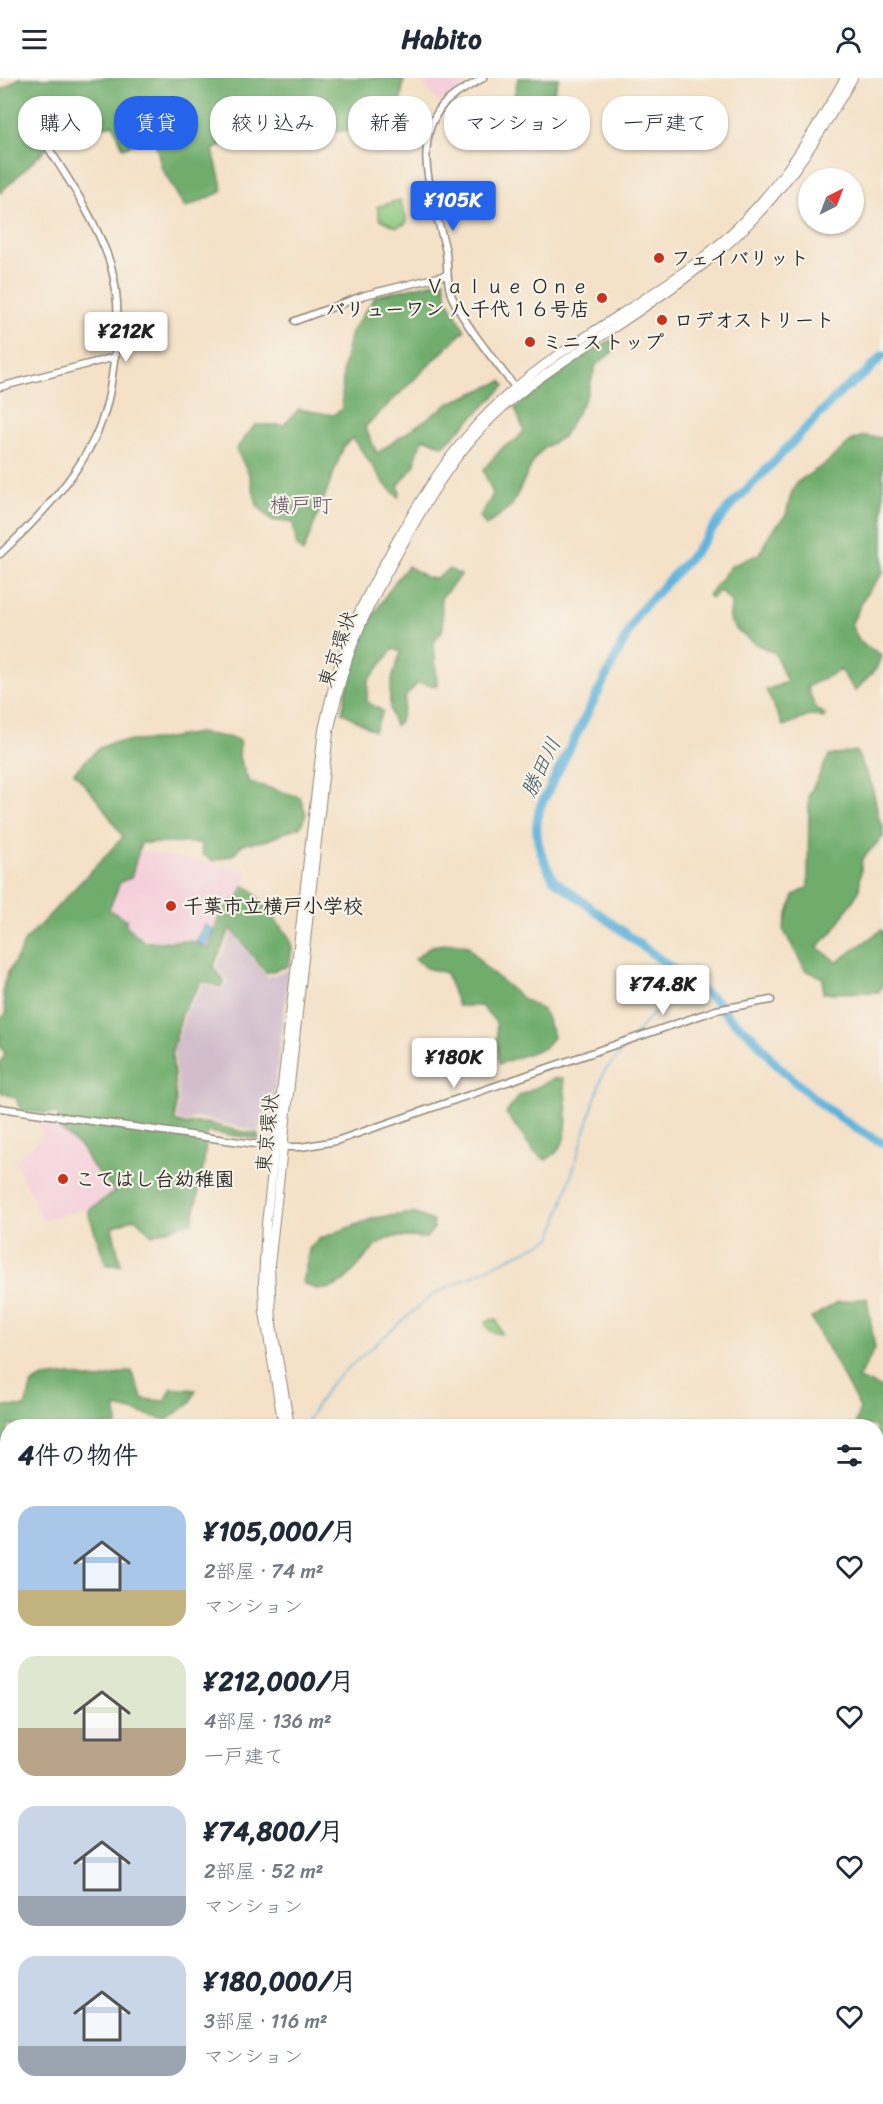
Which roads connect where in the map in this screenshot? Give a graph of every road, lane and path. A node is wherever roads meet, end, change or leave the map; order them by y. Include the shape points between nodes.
1 (483, 78) edge
2 (845, 78) edge
3 (853, 78) edge
4 (50, 150) edge
5 (447, 275) junction
6 (295, 321) dead end
7 (115, 357) junction
8 (0, 387) edge
9 (518, 390) junction
10 (0, 554) edge
11 (771, 999) dead end
12 (0, 1108) edge
13 (279, 1147) junction
14 (282, 1419) edge
15 (289, 1419) edge

1 - 5 street via 447,101 429,133 426,166
2 - 9 highway, 東京環状 via 794,162 725,238
3 - 9 highway, 東京環状 via 795,172 739,235 680,282
4 - 7 street via 80,200 110,265 119,309
5 - 6 street via 365,295
5 - 9 street via 451,296
7 - 8 street
7 - 10 street via 101,422 86,453 40,516
9 - 13 highway, 東京環状 via 469,442 434,490 377,591 350,652 325,764
11 - 13 street via 698,1017 336,1141
12 - 13 street
13 - 14 highway, 東京環状 via 266,1224 263,1283
13 - 15 highway, 東京環状 via 270,1300

